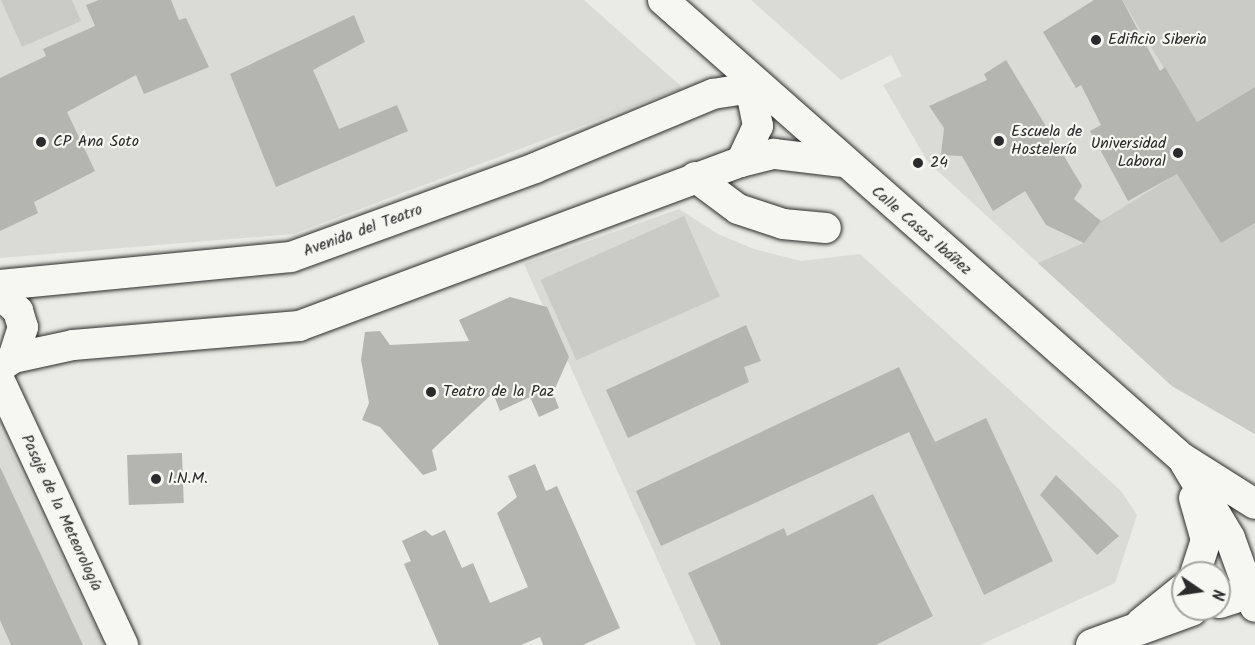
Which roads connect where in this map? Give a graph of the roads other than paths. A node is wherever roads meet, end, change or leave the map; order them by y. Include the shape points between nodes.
1 (663, 0) edge
2 (698, 32) junction
3 (756, 88) junction
4 (706, 97) junction
5 (741, 162) junction
6 (841, 162) junction
7 (695, 177) junction
8 (826, 228) dead end
9 (0, 285) edge
10 (0, 294) edge
11 (4, 369) edge
12 (1182, 458) junction
13 (1255, 487) edge
14 (1255, 504) edge
15 (1198, 561) edge
16 (1245, 597) edge
17 (1171, 599) edge
18 (1171, 615) edge
19 (1141, 623) junction
20 (123, 645) edge
21 (1092, 645) edge

1 - 2 street, Calle Casas Ibáñez
2 - 3 street, Calle Casas Ibáñez
2 - 4 street via 714,68
3 - 4 street, Avenida del Teatro
3 - 5 street via 758,126
3 - 6 street, Calle Casas Ibáñez
4 - 9 street, Avenida del Teatro via 535,168 291,257
5 - 6 street via 774,154
5 - 7 street
6 - 12 street, Calle Casas Ibáñez
7 - 8 street via 738,209 783,224
7 - 11 street via 299,326 73,345
10 - 11 street via 18,311 23,327
11 - 20 street, Pasaje de la Meteorología
12 - 13 street
12 - 14 street, Calle Casas Ibáñez
12 - 15 street via 1206,540
12 - 16 street, Calle Casas Ibáñez via 1230,538
17 - 19 street
18 - 19 main road
19 - 21 main road

